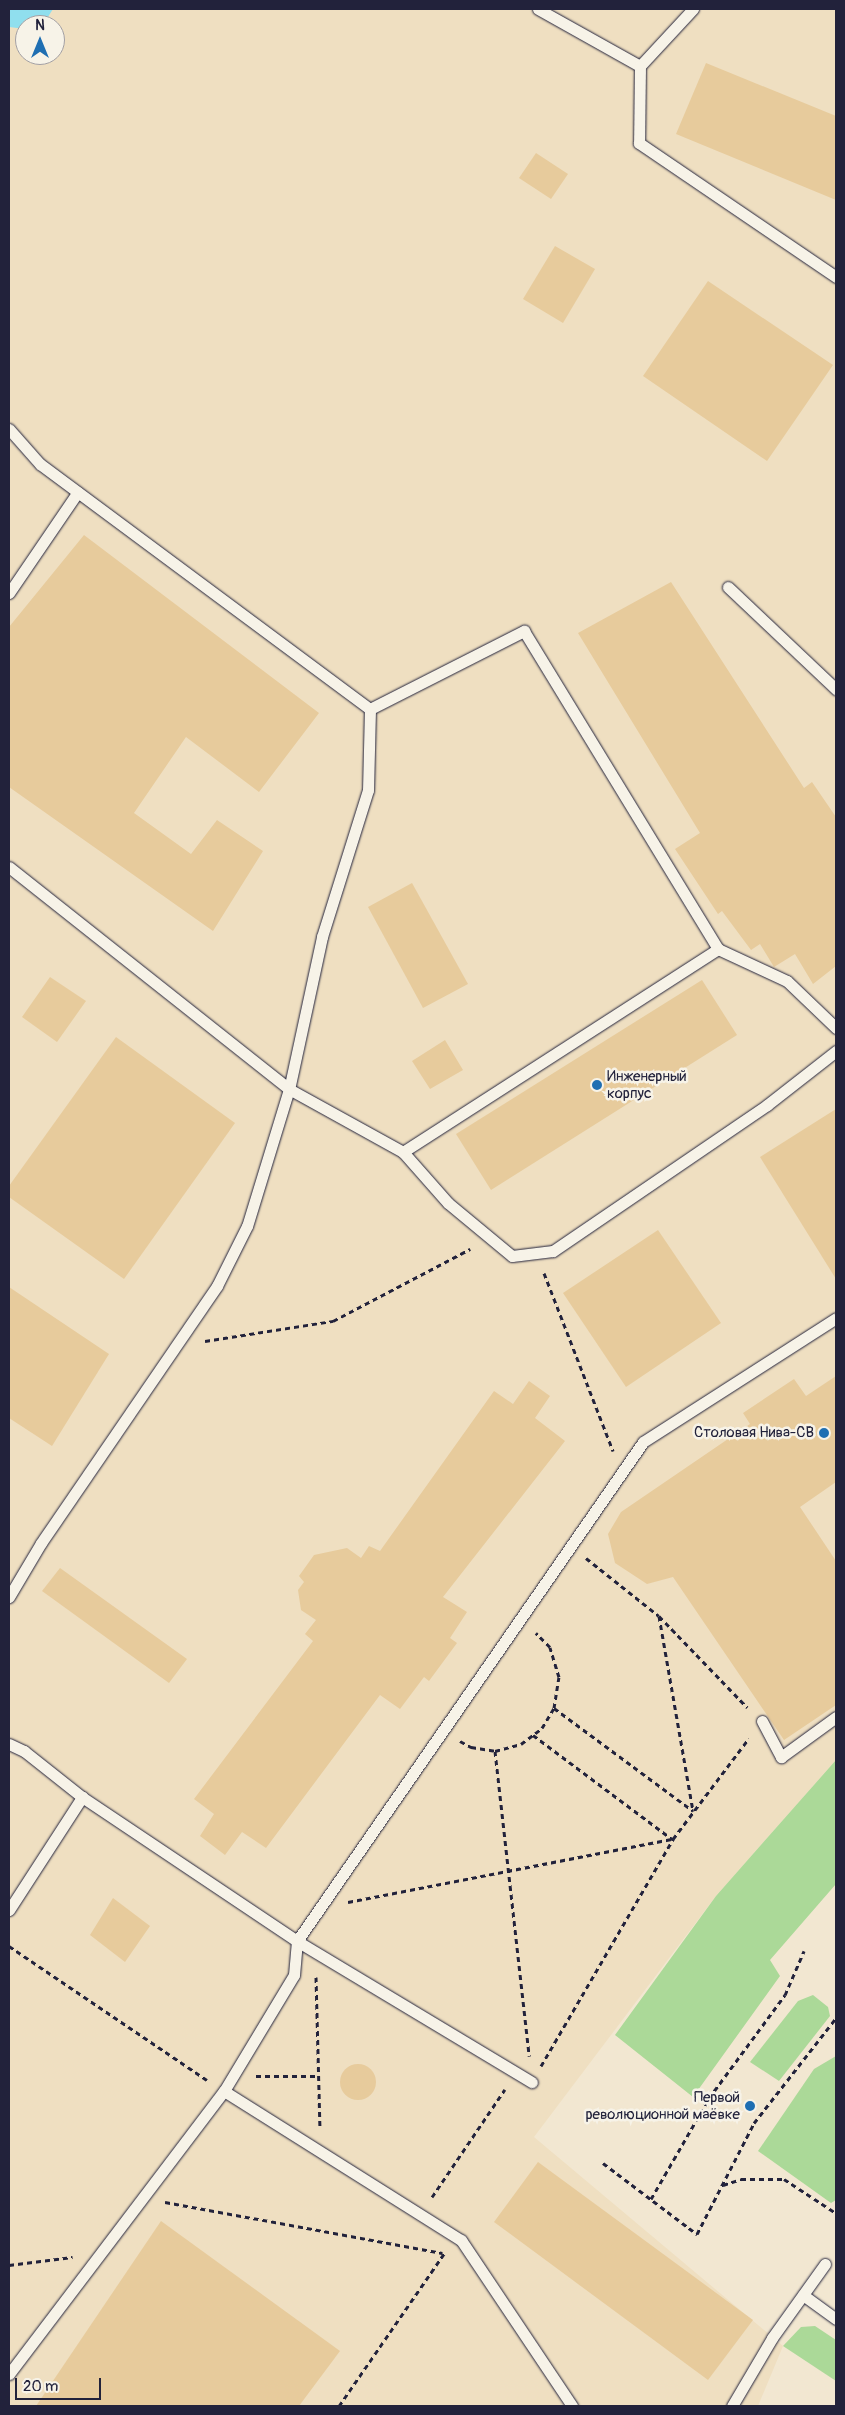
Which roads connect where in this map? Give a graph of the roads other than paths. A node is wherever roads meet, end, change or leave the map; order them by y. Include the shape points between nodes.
1 (538, 9) edge
2 (693, 9) edge
3 (640, 66) junction
4 (836, 277) edge
5 (9, 429) edge
6 (78, 492) junction
7 (728, 587) dead end
8 (9, 594) edge
9 (836, 688) edge
10 (370, 709) junction
11 (9, 867) edge
12 (718, 949) junction
13 (836, 1028) edge
14 (836, 1052) edge
15 (289, 1089) junction
16 (403, 1152) junction
17 (836, 1318) edge
18 (9, 1597) edge
19 (836, 1717) edge
20 (762, 1721) road end
21 (9, 1744) edge
22 (82, 1797) junction
23 (9, 1910) edge
24 (297, 1941) junction
25 (532, 2082) road end
26 (224, 2091) junction
27 (825, 2264) dead end
28 (802, 2295) junction
29 (836, 2319) edge
30 (9, 2374) edge
31 (572, 2406) edge
32 (732, 2406) edge

1 - 3 lane
2 - 3 lane
3 - 4 lane via 639,143
5 - 6 lane via 40,464
6 - 8 lane
6 - 10 lane
7 - 9 lane
10 - 12 lane via 524,631
10 - 15 lane via 368,790 322,937
11 - 15 lane
12 - 13 lane via 787,981
12 - 16 lane
14 - 16 lane via 767,1105 553,1251 512,1256 448,1203
15 - 16 lane
15 - 18 lane via 247,1226 217,1286 41,1543
17 - 24 lane via 643,1442
19 - 20 lane via 781,1757
21 - 22 lane via 24,1750
22 - 23 lane
22 - 24 lane
24 - 25 lane
24 - 26 lane via 294,1975
26 - 30 lane
26 - 31 lane via 461,2240
27 - 28 lane
28 - 29 lane
28 - 32 lane

